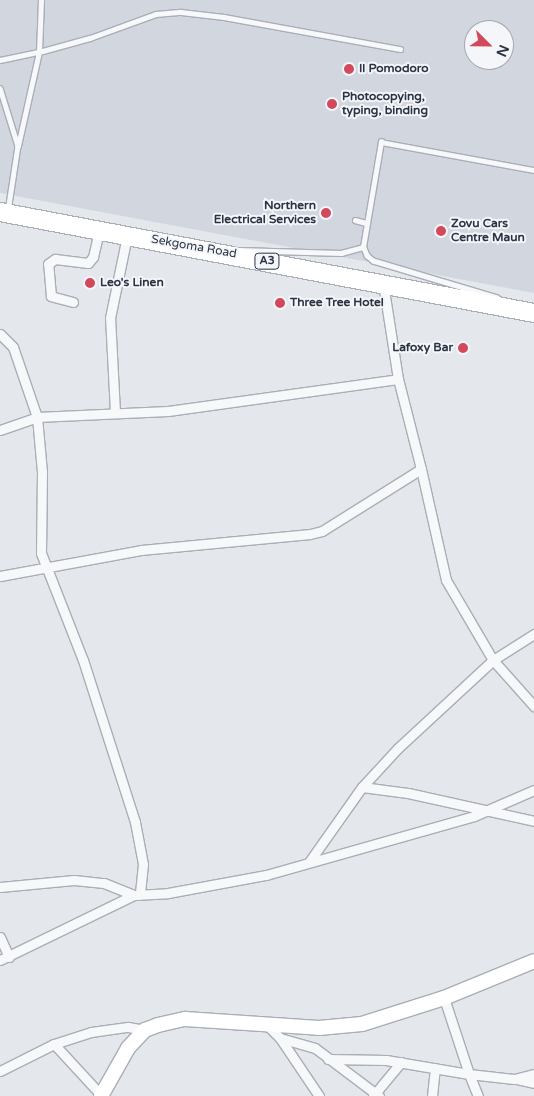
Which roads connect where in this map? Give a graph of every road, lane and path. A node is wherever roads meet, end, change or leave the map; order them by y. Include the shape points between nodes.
1 (42, 0) edge
2 (400, 49) dead end
3 (39, 52) junction
4 (0, 60) edge
5 (0, 88) edge
6 (18, 146) junction
7 (534, 170) edge
8 (4, 213) edge
9 (355, 220) dead end
10 (366, 223) junction
11 (99, 231) junction
12 (127, 236) junction
13 (363, 247) junction
14 (223, 252) junction
15 (383, 283) junction
16 (73, 302) dead end
17 (534, 308) edge
18 (534, 313) edge
19 (0, 334) edge
20 (398, 379) junction
21 (115, 412) junction
22 (38, 417) junction
23 (0, 430) edge
24 (421, 469) junction
25 (48, 566) junction
26 (0, 576) edge
27 (534, 634) edge
28 (493, 660) junction
29 (534, 706) edge
30 (362, 787) junction
31 (534, 790) edge
32 (491, 810) junction
33 (534, 821) edge
34 (309, 862) junction
35 (0, 887) edge
36 (137, 895) junction
37 (0, 937) edge
38 (4, 958) edge
39 (534, 961) edge
40 (444, 998) junction
41 (266, 1024) junction
42 (145, 1030) junction
43 (280, 1038) junction
44 (54, 1044) junction
45 (328, 1059) junction
46 (401, 1062) junction
47 (435, 1068) junction
48 (0, 1070) edge
49 (469, 1074) junction
50 (534, 1074) edge
51 (514, 1079) junction
52 (534, 1082) edge
53 (101, 1095) edge
54 (376, 1095) edge
55 (319, 1096) edge
56 (432, 1096) edge
57 (478, 1096) edge

1 - 3 lane
2 - 3 lane via 181,12 156,14
3 - 4 lane
3 - 6 lane
5 - 6 lane
6 - 8 lane
7 - 10 lane via 381,142
8 - 11 highway, Sekgoma Road / A3
9 - 10 lane
10 - 13 lane
11 - 12 highway, Sekgoma Road / A3
11 - 16 street via 93,257 88,263 55,259 48,264 51,296
12 - 14 highway, Sekgoma Road / A3
12 - 21 street via 110,318
13 - 14 lane via 341,253 247,249
13 - 17 lane via 373,261
14 - 15 highway, Sekgoma Road / A3
15 - 18 highway, Sekgoma Road / A3
15 - 20 street
19 - 22 street via 13,347
20 - 21 street via 246,402 168,411
20 - 24 street
21 - 22 street
22 - 23 street
22 - 25 street via 42,472 40,548
24 - 25 street via 316,532 141,550
24 - 28 street via 446,580
25 - 26 street
25 - 36 street via 135,822 143,864
27 - 28 street
28 - 29 street
28 - 30 street via 398,748
30 - 32 street
30 - 34 street
31 - 32 street
32 - 33 street
32 - 34 street
34 - 36 street via 266,875
35 - 36 street via 74,880 104,883
36 - 38 street
37 - 38 street
39 - 40 street
40 - 41 street via 356,1025 319,1028
40 - 49 street
41 - 42 street via 185,1019
41 - 43 street
42 - 44 street via 128,1027 109,1029
42 - 53 street via 128,1048
43 - 45 street via 309,1044
43 - 55 street
44 - 48 street
44 - 53 street
45 - 46 street
45 - 54 street
46 - 47 street
46 - 54 street
47 - 49 street
47 - 56 street
49 - 51 street
49 - 57 street
50 - 51 street
51 - 52 street

